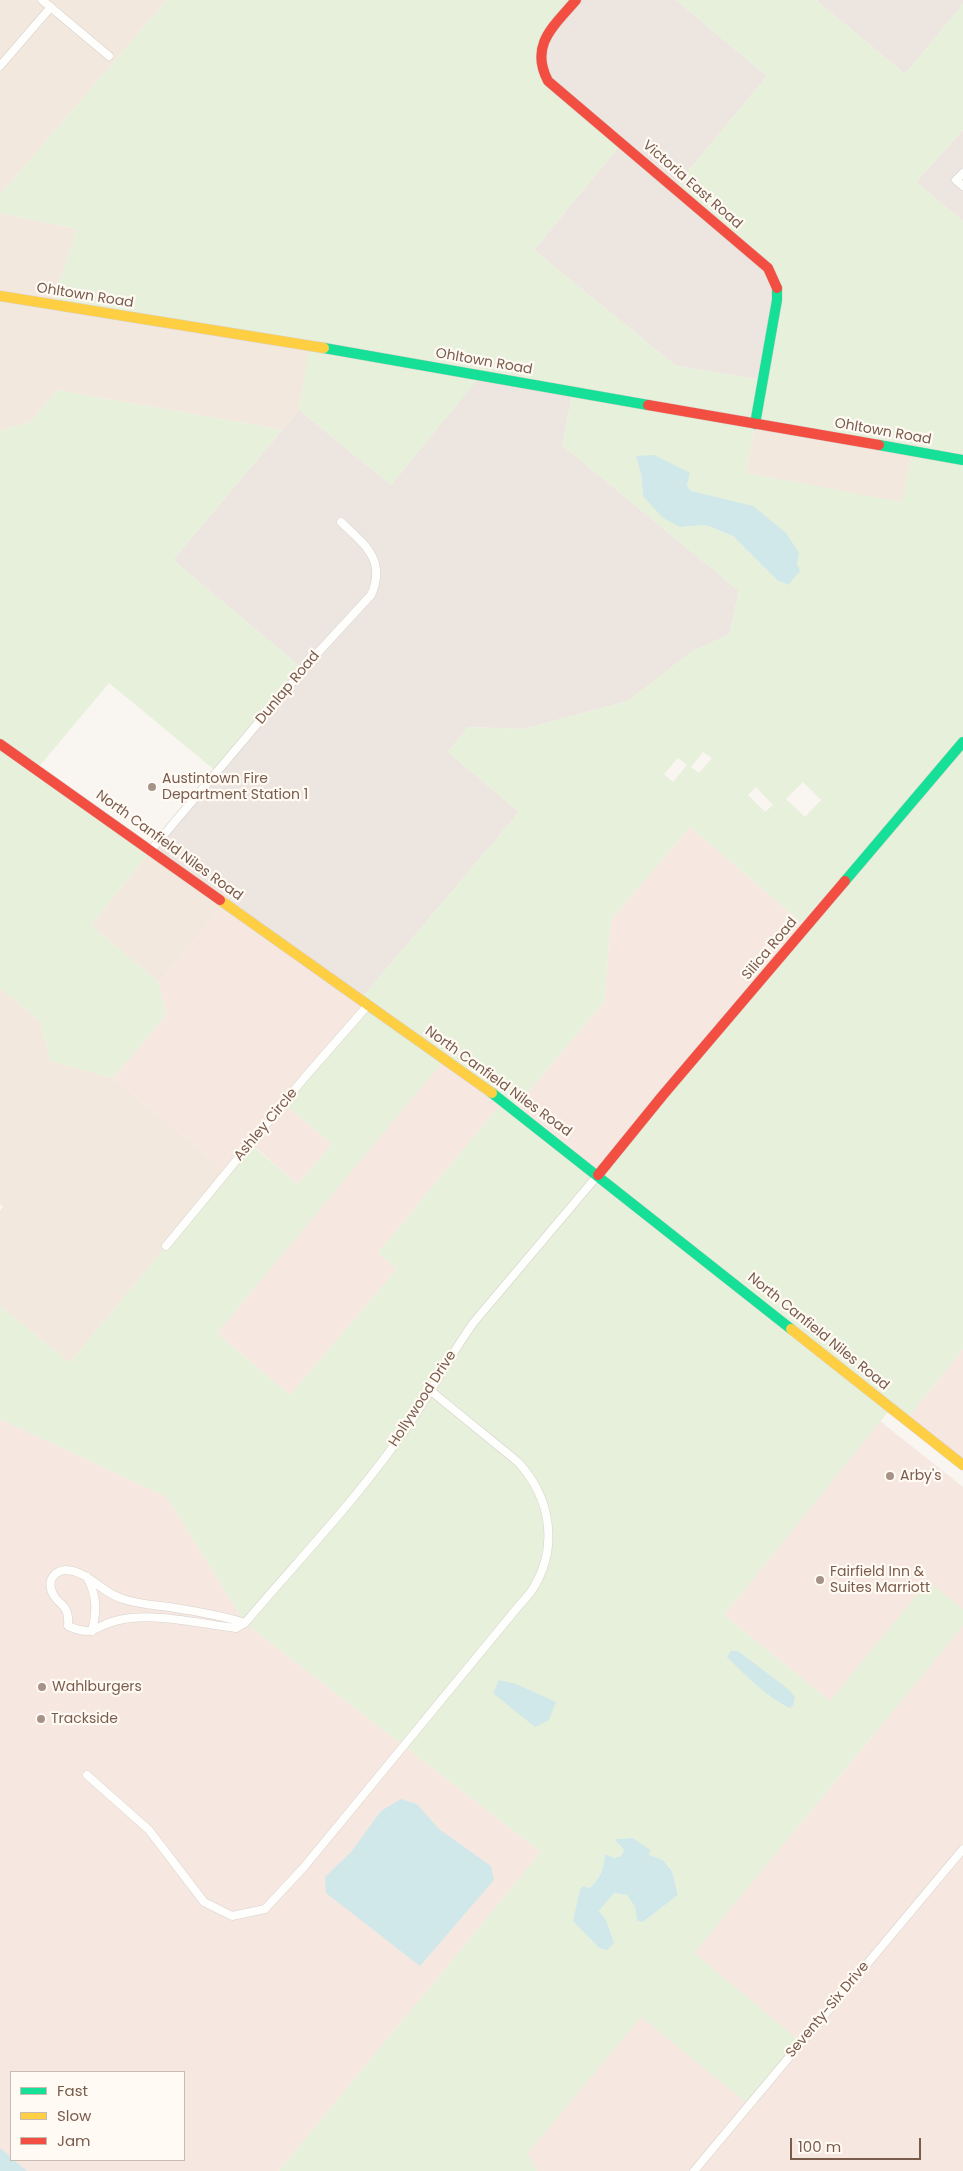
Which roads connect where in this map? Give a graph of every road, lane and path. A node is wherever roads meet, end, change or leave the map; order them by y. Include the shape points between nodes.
1 (42, 0) edge
2 (576, 0) edge
3 (51, 7) junction
4 (109, 56) dead end
5 (0, 66) edge
6 (963, 173) edge
7 (963, 186) edge
8 (0, 296) edge
9 (755, 424) junction
10 (963, 460) edge
11 (341, 522) dead end
12 (963, 742) edge
13 (0, 744) edge
14 (151, 850) junction
15 (368, 1005) junction
16 (598, 1175) junction
17 (166, 1246) dead end
18 (431, 1391) junction
19 (963, 1466) edge
20 (86, 1575) junction
21 (245, 1623) junction
22 (92, 1631) junction
23 (87, 1776) dead end
24 (963, 1848) edge
25 (694, 2171) edge

1 - 3 street
2 - 9 street, Victoria East Road via 539,50 539,65 548,81 773,275 777,300
3 - 4 street
3 - 5 street
6 - 7 street via 956,180
8 - 9 street, Ohltown Road via 328,349
9 - 10 street, Ohltown Road
11 - 14 street, Dunlap Road via 372,554 378,571 371,595 312,659
12 - 16 street, Silica Road
13 - 14 street, North Canfield Niles Road
14 - 15 street, North Canfield Niles Road
15 - 16 street, North Canfield Niles Road via 503,1101
15 - 17 street, Ashley Circle
16 - 18 street, Hollywood Drive via 474,1322
16 - 19 street, North Canfield Niles Road
18 - 21 street, Hollywood Drive via 380,1464
18 - 23 street via 518,1462 529,1475 548,1516 548,1548 543,1567 534,1587 304,1867 265,1909 232,1916 204,1902 148,1830
20 - 21 street via 119,1598 216,1614
20 - 22 street via 97,1609
20 - 22 street via 75,1570 58,1571 51,1578 52,1592 63,1604 69,1617 68,1626 80,1632
21 - 22 street via 236,1628 138,1617 117,1620
24 - 25 street, Seventy-Six Drive

